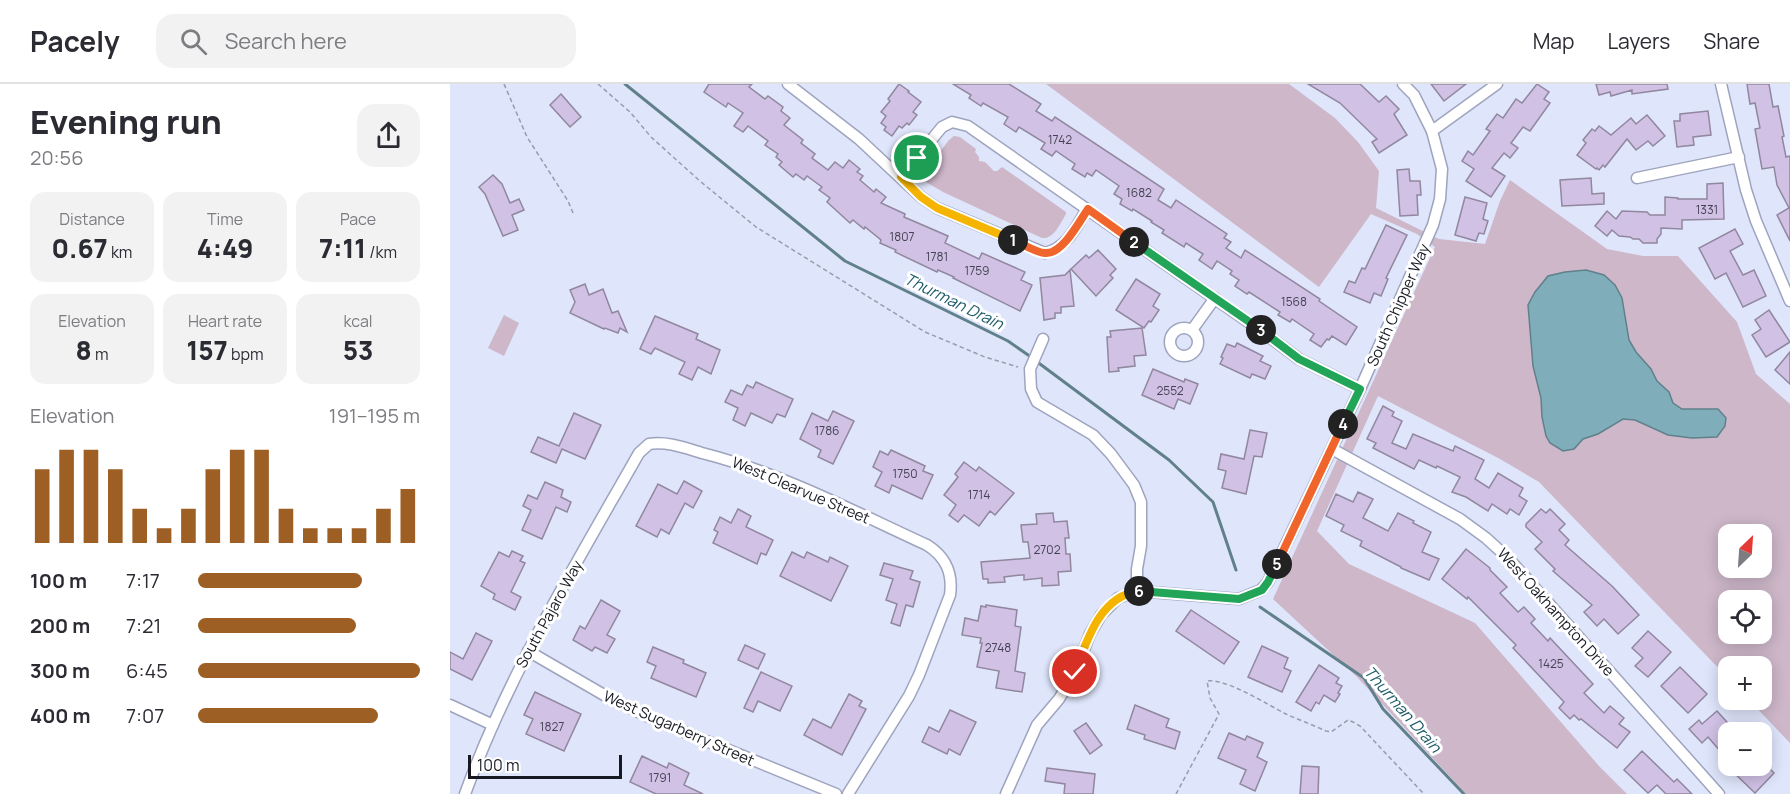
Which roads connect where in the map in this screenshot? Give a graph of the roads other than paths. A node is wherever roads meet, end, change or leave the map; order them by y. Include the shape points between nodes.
1 (788, 84) edge
2 (1403, 84) edge
3 (1497, 84) edge
4 (1721, 84) edge
5 (1432, 131) junction
6 (1739, 157) junction
7 (901, 177) junction
8 (1637, 178) dead end
9 (1088, 209) junction
10 (1215, 298) junction
11 (1790, 301) edge
12 (1192, 330) dead end
13 (1043, 339) dead end
14 (1360, 389) junction
15 (649, 444) joint
16 (1332, 449) junction
17 (1137, 591) junction
18 (528, 651) junction
19 (450, 705) edge
20 (493, 725) junction
21 (465, 794) edge
22 (836, 794) edge
23 (848, 794) edge
24 (1006, 794) edge
25 (1719, 794) edge

1 - 7 street
2 - 5 street, South Chipper Way via 1414,95
3 - 5 street
4 - 6 street
5 - 14 street, South Chipper Way via 1442,169 1436,216
6 - 8 street
6 - 11 street via 1756,221
7 - 9 street via 937,208 1045,253 1064,244
7 - 9 street via 942,127 952,122 968,126
9 - 10 street
10 - 12 street
10 - 14 street via 1299,359
13 - 17 street via 1030,369 1031,389 1037,402 1093,435 1134,485 1141,502
14 - 16 street, South Chipper Way
15 - 18 street, South Pajaro Way via 639,453
15 - 23 street, West Clearvue Street via 682,447 766,472 927,545 944,560 949,571 950,595 919,675
16 - 17 street, South Chipper Way via 1262,590 1239,599
16 - 25 street, West Oakhampton Drive via 1460,519 1502,552
17 - 24 street via 1118,598 1101,615 1075,672 1037,725
18 - 20 street, South Pajaro Way
18 - 22 street, West Sugarberry Street via 655,720
19 - 20 street
20 - 21 street, South Pajaro Way

